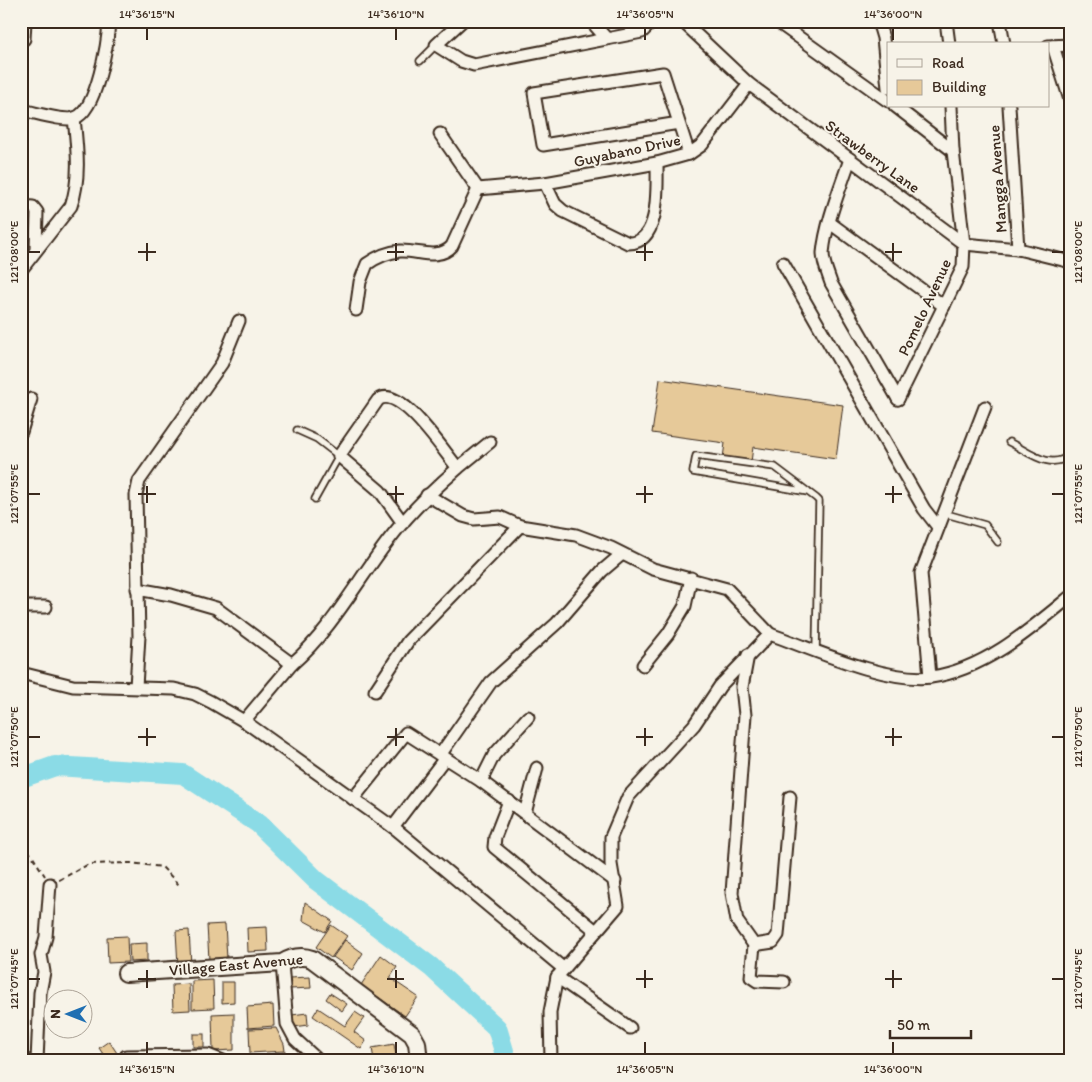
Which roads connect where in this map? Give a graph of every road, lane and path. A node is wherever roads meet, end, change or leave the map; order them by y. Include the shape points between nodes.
1 (25, 21) edge
2 (108, 21) edge
3 (462, 21) edge
4 (591, 21) edge
5 (653, 21) edge
6 (682, 21) edge
7 (776, 21) edge
8 (878, 21) edge
9 (946, 21) edge
10 (1000, 21) edge
11 (606, 38) junction
12 (21, 39) edge
13 (949, 42) edge
14 (1004, 42) edge
15 (1071, 45) edge
16 (436, 46) junction
17 (1051, 46) edge
18 (420, 61) dead end
19 (887, 78) edge
20 (749, 84) junction
21 (887, 101) edge
22 (1071, 103) edge
23 (898, 108) edge
24 (951, 108) edge
25 (1009, 108) edge
26 (21, 110) edge
27 (74, 118) junction
28 (679, 123) junction
29 (440, 134) dead end
30 (953, 150) junction
31 (689, 154) junction
32 (850, 159) junction
33 (657, 163) junction
34 (545, 183) junction
35 (478, 189) junction
36 (21, 206) edge
37 (830, 223) junction
38 (964, 244) junction
39 (36, 249) junction
40 (1018, 249) junction
41 (1071, 262) edge
42 (783, 263) dead end
43 (21, 270) edge
44 (944, 306) junction
45 (356, 310) dead end
46 (239, 321) dead end
47 (30, 399) dead end
48 (985, 407) dead end
49 (297, 430) dead end
50 (21, 432) edge
51 (490, 442) dead end
52 (1008, 442) dead end
53 (1071, 454) edge
54 (339, 456) junction
55 (458, 468) junction
56 (808, 492) junction
57 (427, 495) junction
58 (315, 498) dead end
59 (942, 513) junction
60 (403, 523) junction
61 (520, 526) junction
62 (938, 527) junction
63 (998, 542) dead end
64 (622, 554) junction
65 (691, 578) junction
66 (137, 589) junction
67 (1071, 596) edge
68 (21, 607) edge
69 (46, 607) dead end
70 (770, 634) junction
71 (816, 651) junction
72 (748, 655) junction
73 (292, 664) junction
74 (643, 665) dead end
75 (21, 673) edge
76 (930, 677) junction
77 (136, 687) junction
78 (375, 691) dead end
79 (528, 717) dead end
80 (244, 721) junction
81 (443, 756) junction
82 (537, 768) dead end
83 (481, 781) junction
84 (790, 797) dead end
85 (353, 799) junction
86 (509, 801) junction
87 (525, 813) junction
88 (393, 827) junction
89 (21, 844) edge
90 (615, 881) junction
91 (50, 884) junction
92 (181, 887) dead end
93 (596, 931) junction
94 (754, 945) junction
95 (282, 963) junction
96 (126, 973) dead end
97 (560, 973) junction
98 (784, 982) dead end
99 (630, 1028) dead end
100 (21, 1055) edge
101 (126, 1056) dead end
102 (37, 1061) edge
103 (223, 1061) edge
104 (319, 1061) edge
105 (419, 1061) edge
106 (551, 1061) edge

1 - 12 street via 24,39
2 - 27 street via 100,77 90,101
3 - 16 street
4 - 11 street
5 - 11 street via 642,32
6 - 20 street, Strawberry Lane
7 - 21 street
8 - 19 street
9 - 13 street
10 - 14 street
11 - 16 street via 474,65 460,61
15 - 17 street
16 - 18 lane
17 - 22 street
20 - 31 street, Guyabano Drive via 702,146
20 - 32 street, Strawberry Lane
23 - 30 street
24 - 30 street, Pomelo Avenue
25 - 40 street, Mangga Avenue
26 - 27 street
27 - 39 street via 78,159 71,206
28 - 28 street via 663,72 534,94 543,146
28 - 31 street
29 - 35 street
30 - 38 street, Pomelo Avenue
31 - 33 street, Guyabano Drive
32 - 37 street
32 - 38 street, Strawberry Lane
33 - 34 street, Guyabano Drive
33 - 34 street via 650,232 635,243 628,243 563,211 554,204
34 - 35 street, Guyabano Drive
35 - 45 street via 447,251 439,254 400,251 367,264 360,282
36 - 39 street via 32,207 37,212
37 - 44 street
37 - 44 street, Pomelo Avenue via 823,254 831,283 898,400
38 - 40 street
38 - 44 street, Pomelo Avenue via 963,267
39 - 43 street
40 - 41 street
42 - 62 street via 924,509
46 - 66 street via 222,363 139,481 136,495
47 - 50 street
48 - 59 street
49 - 54 lane via 317,439
51 - 55 street
52 - 53 lane via 1047,462 1056,463
54 - 55 street via 378,400 387,396 430,429
54 - 58 lane
54 - 60 street via 380,491
55 - 57 street
56 - 56 lane via 693,472 696,456 775,467
56 - 71 lane via 820,505
57 - 60 street
57 - 61 street via 463,516 474,519 500,517
59 - 62 street
59 - 63 lane via 985,525
60 - 73 street via 313,645
61 - 64 street via 576,535
61 - 78 street via 408,641
62 - 76 street via 921,573
64 - 65 street via 653,569
64 - 81 street via 602,571 557,623 491,682
65 - 70 street via 727,589
65 - 74 street via 685,606
66 - 73 street via 216,608
66 - 77 street
67 - 76 street via 1029,631 982,659
68 - 69 street
70 - 71 street
70 - 72 street
71 - 76 street via 882,672
72 - 90 street via 720,686 694,725 628,796 611,837
72 - 94 street via 742,687 745,715 732,893 737,921
73 - 80 street
75 - 77 street via 73,686
77 - 80 street via 195,694
79 - 83 street via 494,755
80 - 85 street
81 - 83 street
81 - 85 street via 406,732
81 - 88 street
82 - 87 street
83 - 86 street
84 - 94 street via 778,935 773,942
85 - 88 street
86 - 87 street
86 - 93 street via 494,847
87 - 90 street
88 - 97 street
89 - 91 path
90 - 93 street via 618,906
91 - 92 path via 89,864 131,863 162,867
91 - 102 street via 46,937 41,955 44,972
93 - 97 street
94 - 98 street via 751,977 757,981
95 - 96 street, Village East Avenue
95 - 104 street via 286,1024 290,1033
95 - 105 street, Village East Avenue via 304,956 312,959 412,1034 417,1043
97 - 99 street
97 - 106 street via 550,1012
100 - 102 lane
101 - 103 street via 208,1055

